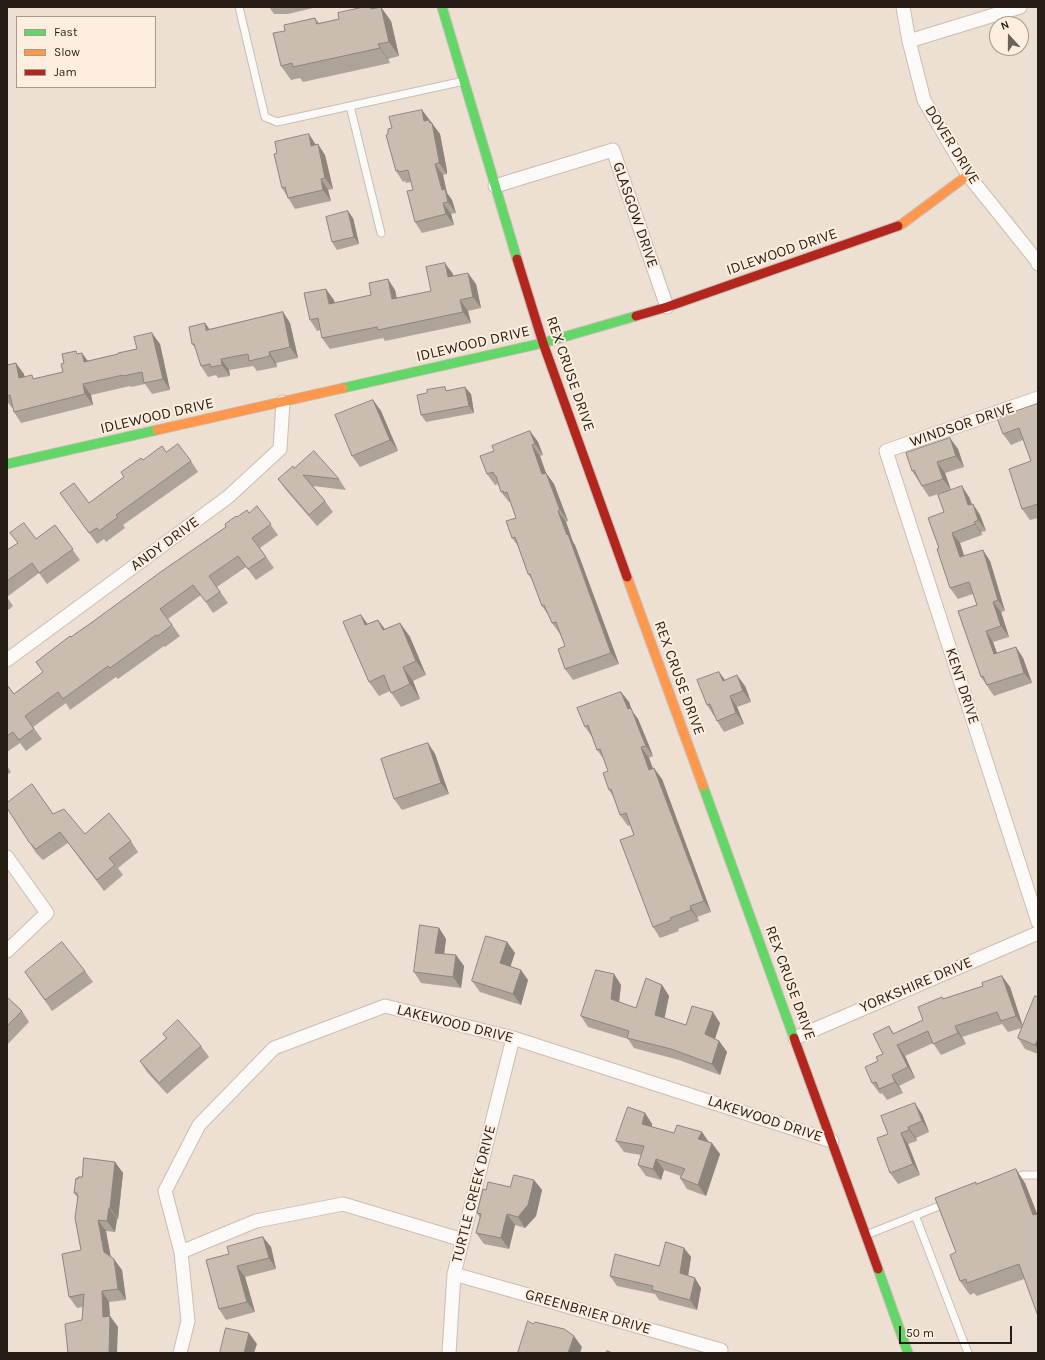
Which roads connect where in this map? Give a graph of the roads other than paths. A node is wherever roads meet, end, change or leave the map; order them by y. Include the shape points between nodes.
1 (239, 7) edge
2 (442, 7) edge
3 (903, 7) edge
4 (1020, 7) edge
5 (909, 42) junction
6 (464, 80) junction
7 (350, 106) junction
8 (968, 175) junction
9 (495, 186) junction
10 (381, 233) dead end
11 (1038, 264) edge
12 (666, 307) junction
13 (543, 343) junction
14 (1038, 398) edge
15 (283, 402) junction
16 (886, 451) joint
17 (7, 464) edge
18 (7, 660) edge
19 (7, 857) edge
20 (1038, 922) edge
21 (1038, 933) edge
22 (7, 951) edge
23 (513, 1038) junction
24 (795, 1038) junction
25 (832, 1141) junction
26 (1038, 1175) edge
27 (1008, 1180) edge
28 (952, 1201) edge
29 (915, 1215) junction
30 (866, 1235) junction
31 (463, 1240) junction
32 (181, 1252) junction
33 (454, 1274) junction
34 (721, 1350) dead end
35 (180, 1353) edge
36 (449, 1353) edge
37 (908, 1353) edge
38 (968, 1353) edge

1 - 7 lane via 265,117 276,122
2 - 6 street, REX CRUSE DRIVE
3 - 5 street, DOVER DRIVE
4 - 5 street
5 - 8 street, DOVER DRIVE via 924,100
6 - 7 lane
6 - 9 street, REX CRUSE DRIVE
7 - 10 lane
8 - 11 street, DOVER DRIVE
8 - 12 street, IDLEWOOD DRIVE via 902,224
9 - 12 street, GLASGOW DRIVE via 613,150
9 - 13 street, REX CRUSE DRIVE
12 - 13 street, IDLEWOOD DRIVE
13 - 15 street, IDLEWOOD DRIVE
13 - 24 street, REX CRUSE DRIVE
14 - 16 street, WINDSOR DRIVE
15 - 17 street, IDLEWOOD DRIVE
15 - 18 street, ANDY DRIVE via 280,448 228,497
16 - 20 street, KENT DRIVE
19 - 22 street via 47,913
21 - 24 street, YORKSHIRE DRIVE
23 - 25 street, LAKEWOOD DRIVE
23 - 31 street, TURTLE CREEK DRIVE
23 - 32 street, LAKEWOOD DRIVE via 385,1006 274,1048 199,1125 165,1191
24 - 25 street, REX CRUSE DRIVE
25 - 30 street, REX CRUSE DRIVE
26 - 27 lane via 1023,1175
28 - 29 lane
29 - 30 lane
29 - 38 lane
30 - 37 street, REX CRUSE DRIVE
31 - 32 street via 343,1204 256,1221
31 - 33 street, TURTLE CREEK DRIVE
32 - 35 street, LAKEWOOD DRIVE via 188,1321
33 - 34 street, GREENBRIER DRIVE
33 - 36 street, TURTLE CREEK DRIVE

